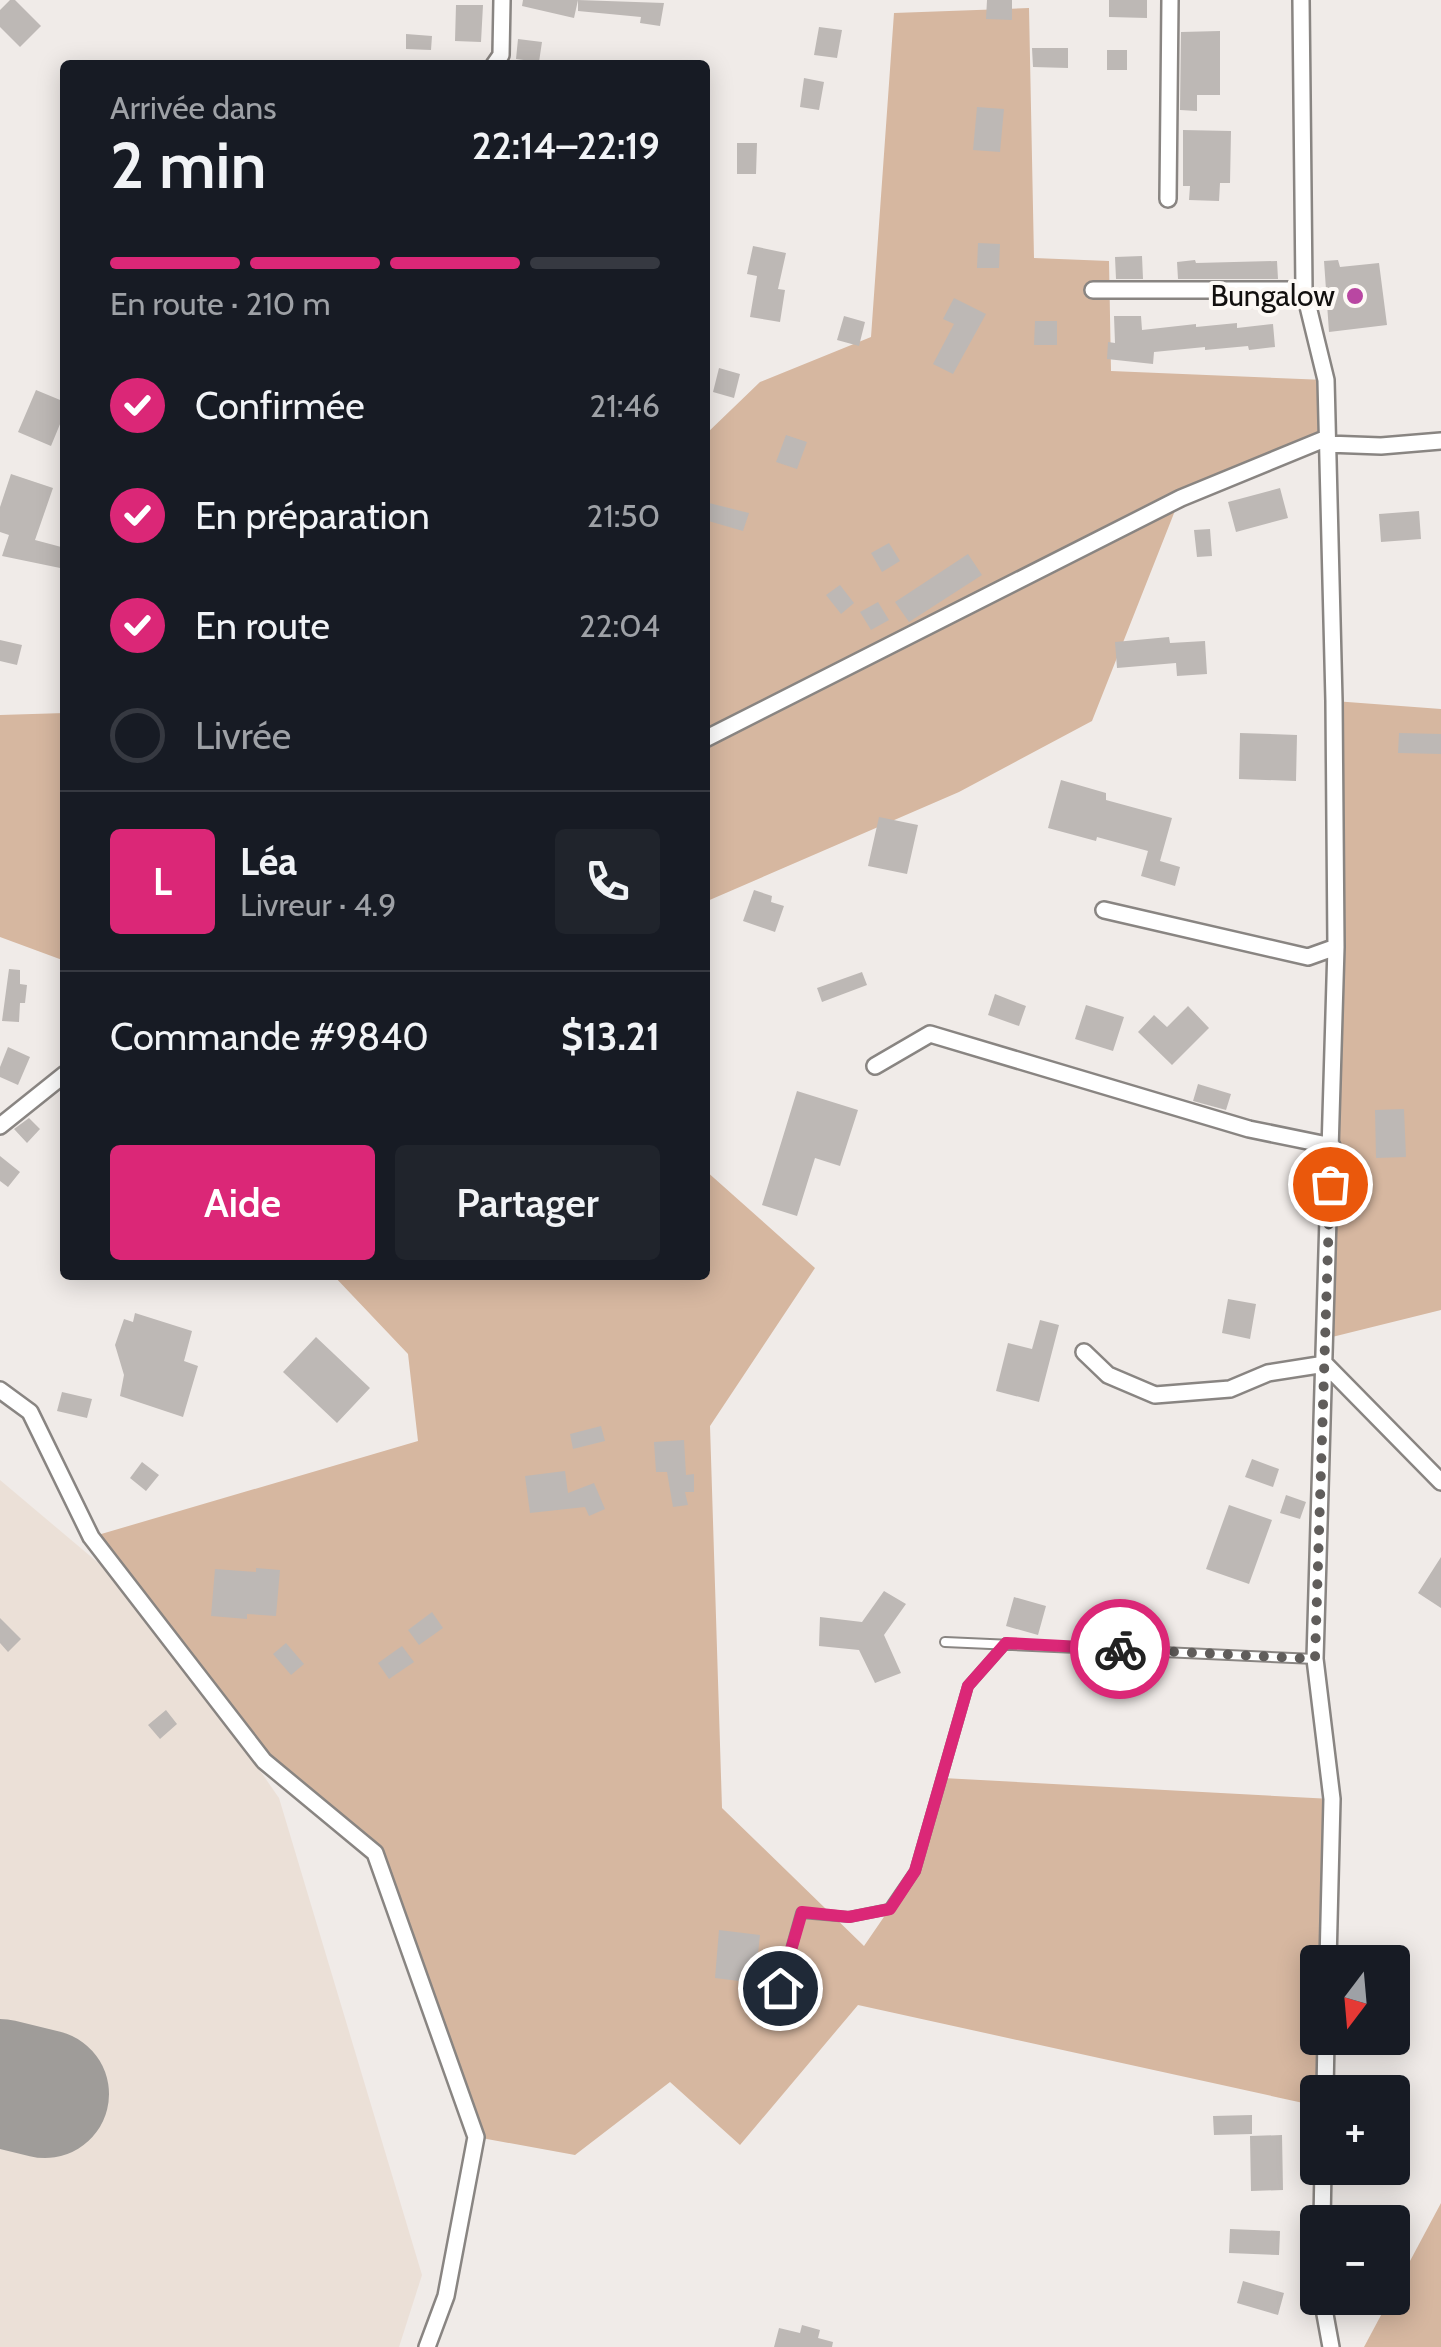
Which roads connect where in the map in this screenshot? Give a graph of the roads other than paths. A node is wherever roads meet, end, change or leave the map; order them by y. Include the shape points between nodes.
1 (502, 0) edge
2 (1170, 0) edge
3 (1301, 0) edge
4 (498, 60) edge
5 (1168, 199) dead end
6 (1094, 290) dead end
7 (1304, 290) junction
8 (1441, 441) edge
9 (1327, 442) junction
10 (710, 736) edge
11 (1104, 910) dead end
12 (1336, 948) junction
13 (874, 1066) dead end
14 (60, 1078) edge
15 (0, 1126) edge
16 (1332, 1146) junction
17 (1084, 1352) dead end
18 (1325, 1364) junction
19 (0, 1390) edge
20 (1441, 1482) edge
21 (946, 1642) dead end
22 (1006, 1643) junction
23 (1315, 1659) junction
24 (1328, 1945) edge
25 (780, 1988) dead end
26 (1325, 2315) edge
27 (427, 2347) edge
28 (1330, 2347) edge

1 - 4 street
2 - 5 street
3 - 7 street
6 - 7 street
7 - 9 street via 1326,380
8 - 9 street
9 - 10 street via 1180,498
9 - 12 street
11 - 12 street via 1308,957
12 - 16 street
13 - 16 street via 930,1034 1249,1129
14 - 15 street
16 - 18 street
17 - 18 street via 1108,1376 1155,1396 1230,1389 1268,1373
18 - 20 street
18 - 23 street
19 - 27 street via 30,1412 91,1537 264,1761 376,1853 476,2137 446,2296
21 - 22 lane
22 - 23 lane
22 - 25 lane via 968,1686 915,1871 890,1909 849,1917 802,1912
23 - 24 street via 1332,1799
26 - 28 street

